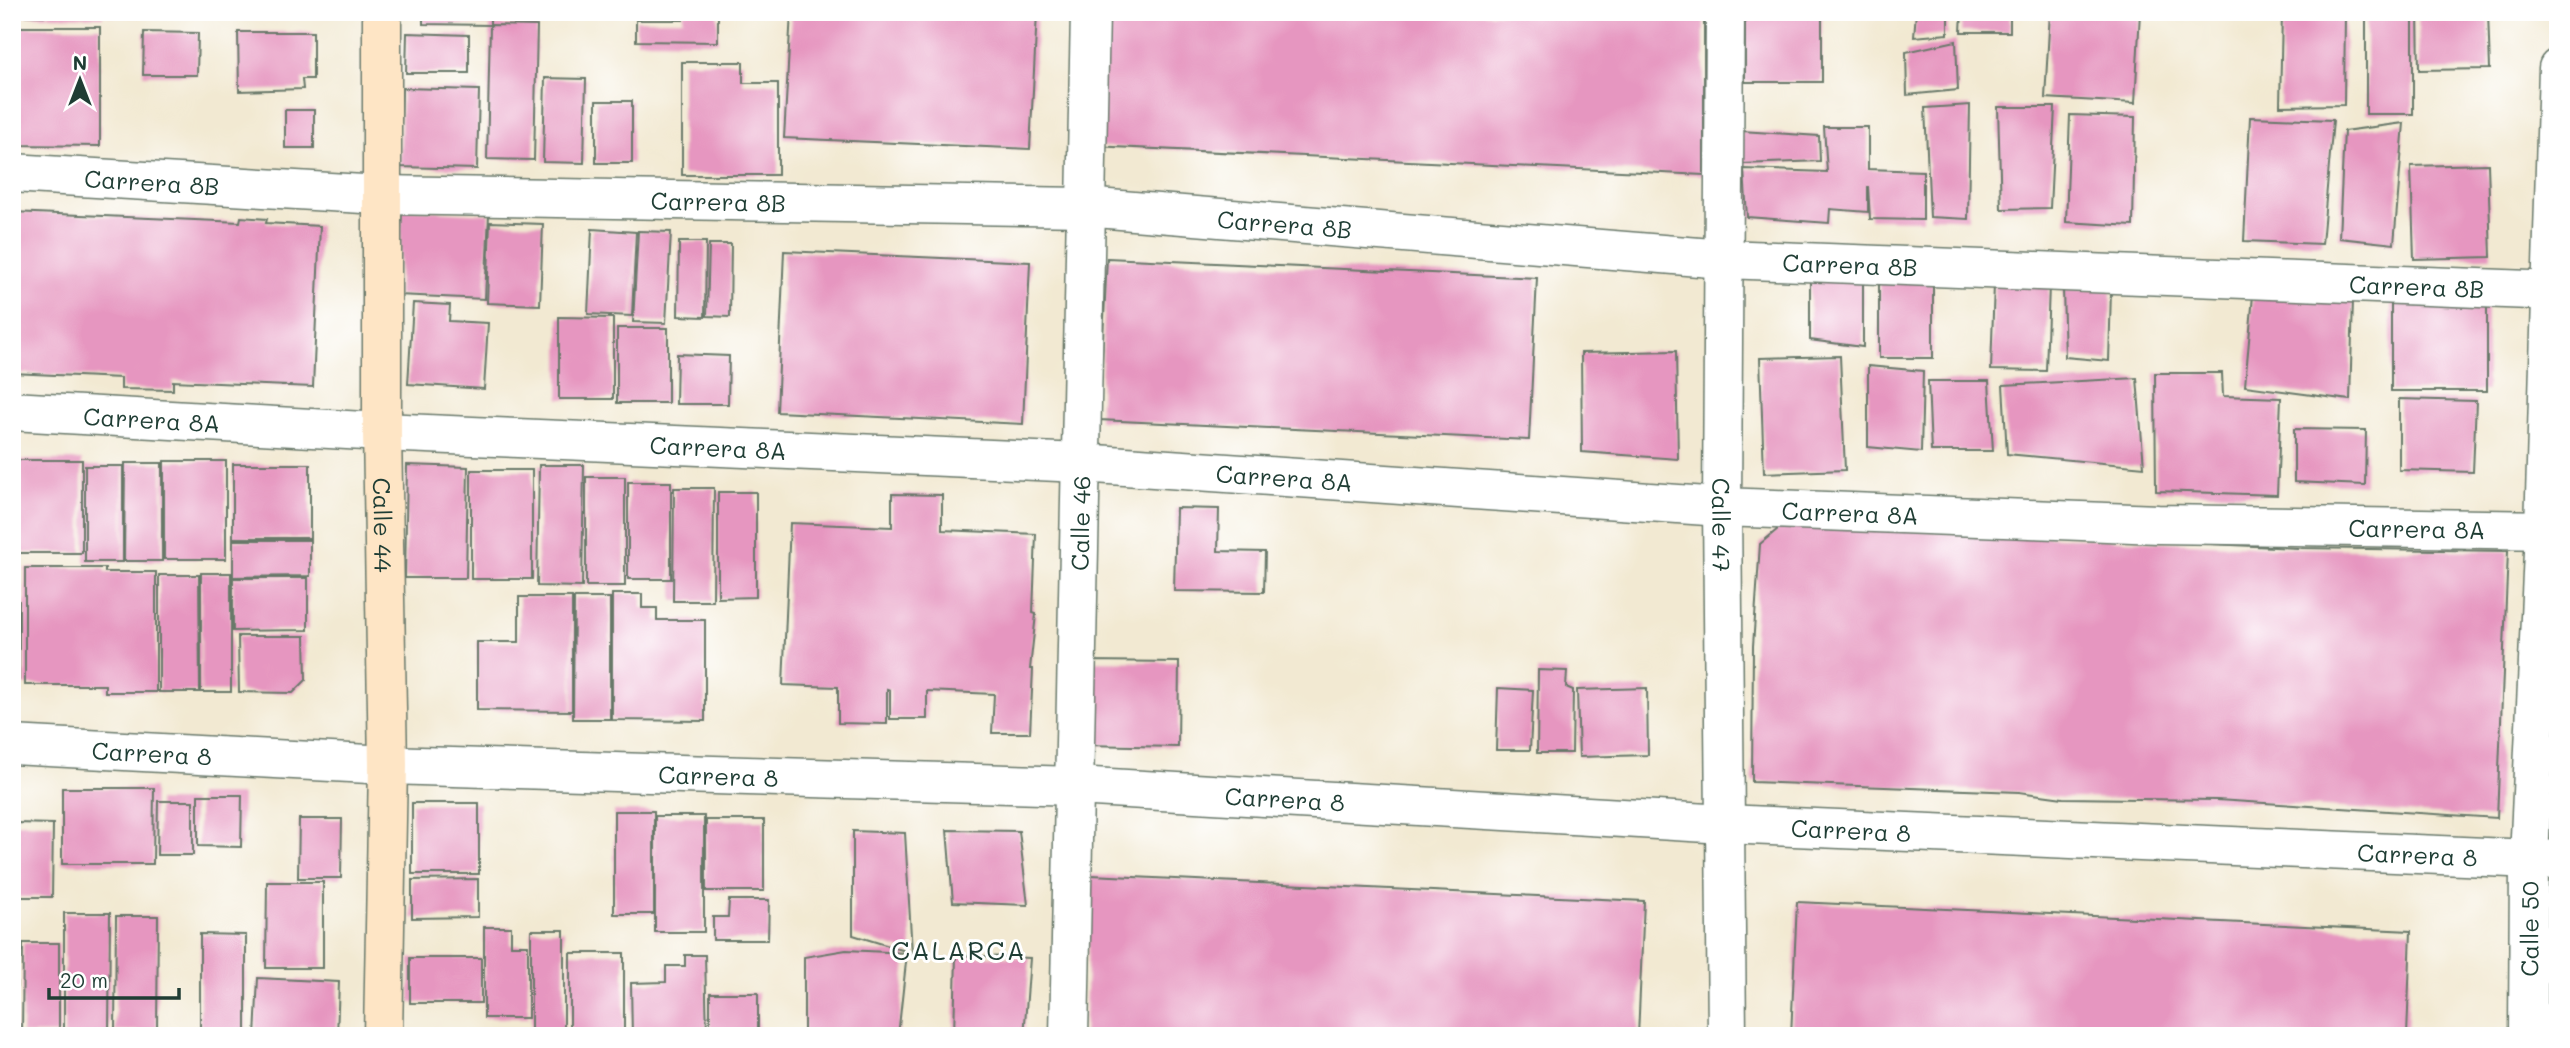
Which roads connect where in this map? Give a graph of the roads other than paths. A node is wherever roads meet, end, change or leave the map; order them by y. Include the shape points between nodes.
1 (382, 12) edge
2 (1090, 12) edge
3 (1725, 12) edge
4 (2558, 68) edge
5 (12, 173) edge
6 (380, 195) junction
7 (1084, 206) junction
8 (1724, 259) junction
9 (2554, 291) edge
10 (12, 411) edge
11 (382, 432) junction
12 (1081, 463) junction
13 (1722, 507) junction
14 (2551, 530) edge
15 (12, 745) edge
16 (388, 765) junction
17 (1076, 786) junction
18 (1725, 824) junction
19 (2543, 859) edge
20 (383, 1036) edge
21 (1069, 1036) edge
22 (1727, 1036) edge
23 (2528, 1036) edge

1 - 6 street, Calle 44
2 - 7 street, Calle 46
3 - 8 street, Calle 47
4 - 9 street, Calle 50
5 - 6 street, Carrera 8B
6 - 7 street, Carrera 8B
6 - 11 street, Calle 44
7 - 8 street, Carrera 8B
7 - 12 street, Calle 46
8 - 9 street, Carrera 8B
8 - 13 street, Calle 47
9 - 14 street, Calle 50
10 - 11 street, Carrera 8A
11 - 12 street, Carrera 8A
11 - 16 street, Calle 44
12 - 13 street, Carrera 8A
12 - 17 street, Calle 46
13 - 14 street, Carrera 8A via 2158,524
13 - 18 street, Calle 47
14 - 19 street, Calle 50
15 - 16 street, Carrera 8
16 - 17 street, Carrera 8
16 - 20 street, Calle 44
17 - 18 street, Carrera 8
17 - 21 street, Calle 46
18 - 19 street, Carrera 8
18 - 22 street, Calle 47
19 - 23 street, Calle 50

